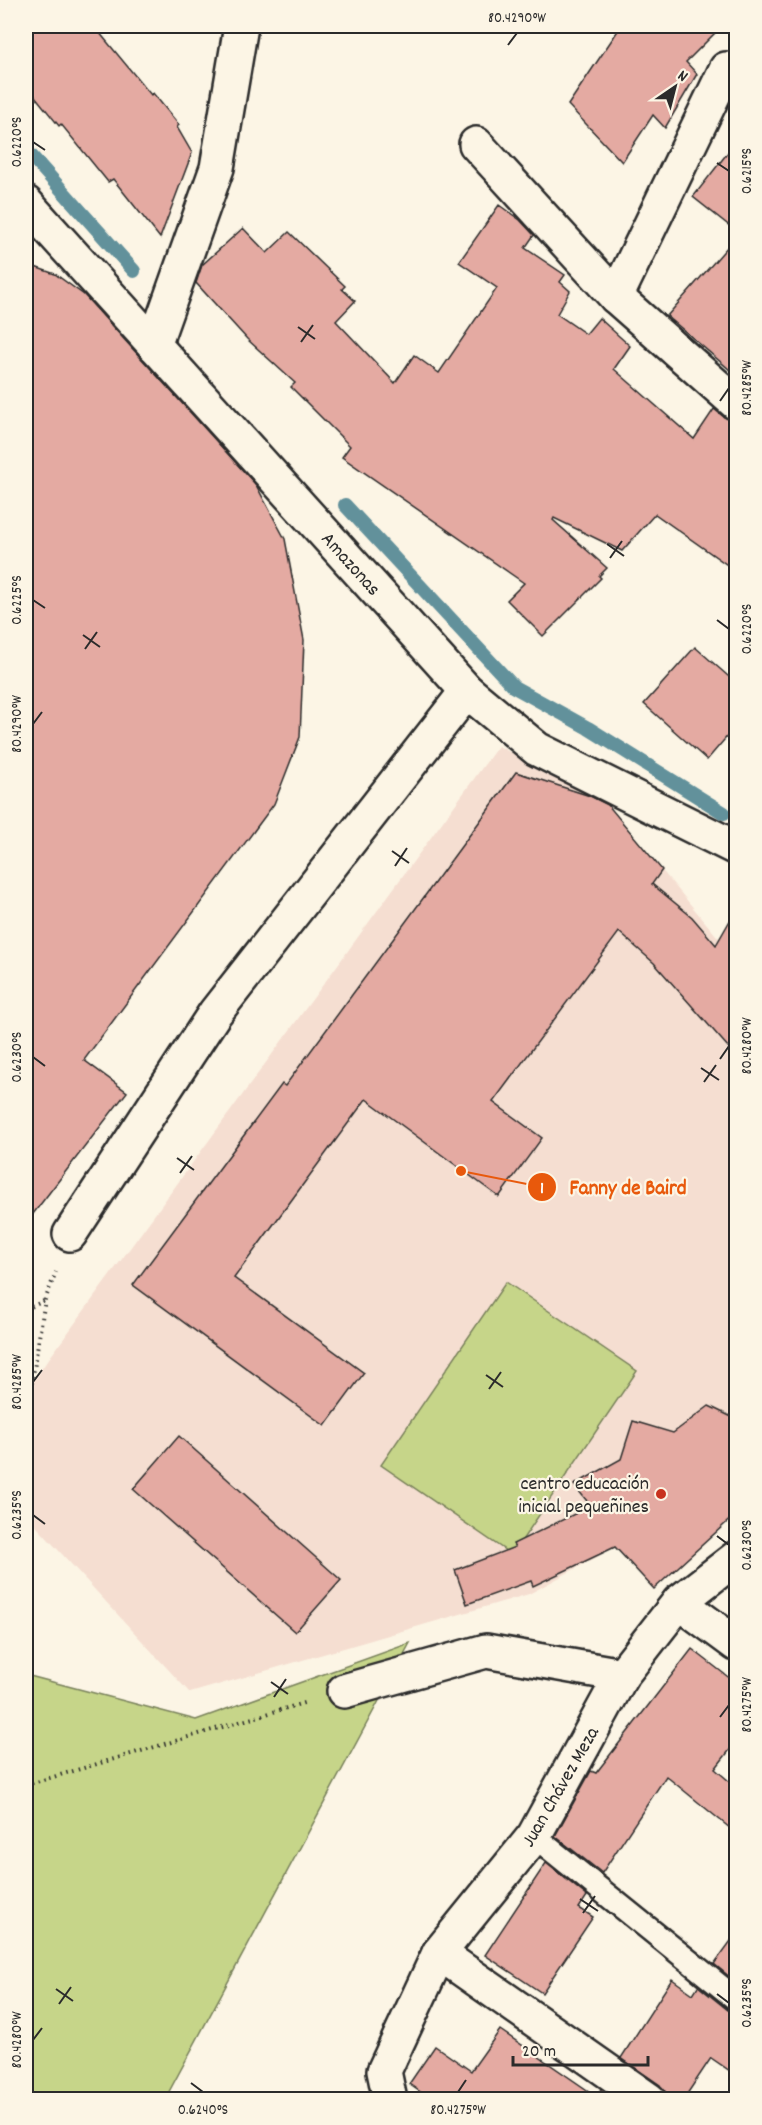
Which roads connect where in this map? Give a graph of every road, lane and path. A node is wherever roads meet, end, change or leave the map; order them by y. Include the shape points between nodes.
1 (241, 26) edge
2 (726, 69) dead end
3 (476, 144) dead end
4 (26, 203) edge
5 (616, 297) junction
6 (154, 345) junction
7 (736, 403) edge
8 (467, 691) junction
9 (736, 848) edge
10 (70, 1234) joint
11 (45, 1300) junction
12 (26, 1309) edge
13 (26, 1419) edge
14 (736, 1558) edge
15 (680, 1602) junction
16 (736, 1644) edge
17 (622, 1675) junction
18 (344, 1691) joint
19 (26, 1785) edge
20 (534, 1836) junction
21 (439, 1953) junction
22 (736, 1998) edge
23 (390, 2100) edge
24 (649, 2100) edge

1 - 6 street via 218,168
2 - 5 street
3 - 5 street
4 - 6 street, Amazonas
5 - 7 street
6 - 8 street, Amazonas
8 - 9 street, Amazonas via 537,749
8 - 10 street via 215,1013
10 - 11 path
11 - 12 path
11 - 13 path
14 - 15 street, Juan Chávez Meza
15 - 16 street
15 - 17 street, Juan Chávez Meza
17 - 18 street via 486,1651
17 - 20 street, Juan Chávez Meza
18 - 19 path
20 - 21 street, Juan Chávez Meza
20 - 22 lane
21 - 23 street, Juan Chávez Meza via 384,2071
21 - 24 street

